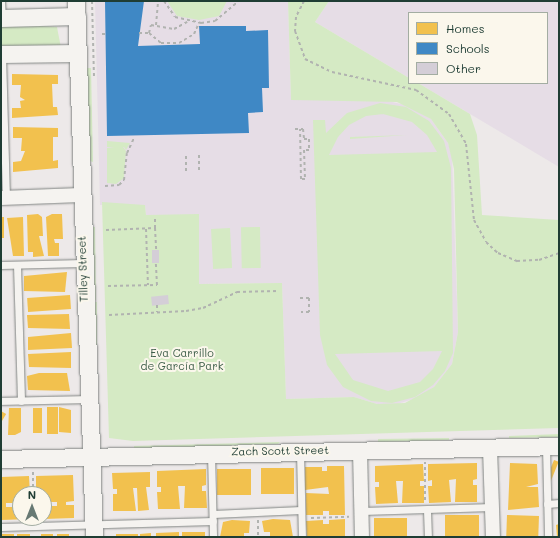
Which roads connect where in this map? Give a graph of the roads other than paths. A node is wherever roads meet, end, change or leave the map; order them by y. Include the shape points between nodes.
1 (1, 1) edge
2 (76, 9) edge
3 (2, 18) edge
4 (78, 53) junction
5 (2, 54) edge
6 (3, 129) edge
7 (81, 195) junction
8 (4, 198) edge
9 (83, 263) junction
10 (1, 265) edge
11 (17, 265) junction
12 (87, 399) junction
13 (1, 401) edge
14 (21, 401) junction
15 (552, 446) edge
16 (490, 448) junction
17 (360, 450) junction
18 (300, 451) junction
19 (211, 453) junction
20 (92, 457) junction
21 (1, 459) edge
22 (547, 504) junction
23 (559, 504) edge
24 (492, 508) junction
25 (426, 510) junction
26 (301, 514) junction
27 (356, 514) junction
28 (213, 517) junction
29 (1, 527) edge
30 (94, 531) edge
31 (213, 537) edge
32 (302, 537) edge
33 (362, 537) edge
34 (428, 537) edge
35 (494, 537) edge
36 (548, 537) edge

1 - 3 lane
2 - 3 street
2 - 4 street, Tilley Street
4 - 5 street
4 - 7 street, Tilley Street
5 - 6 lane
6 - 8 lane
7 - 8 street
7 - 9 street, Tilley Street
9 - 11 lane
9 - 12 street, Tilley Street
10 - 11 lane
11 - 14 lane
12 - 14 lane
12 - 20 street, Tilley Street
13 - 14 lane
15 - 16 street, Zach Scott Street
15 - 22 lane
16 - 17 street, Zach Scott Street
16 - 24 street
17 - 18 street, Zach Scott Street
17 - 27 street
18 - 19 street, Zach Scott Street
18 - 26 lane
19 - 20 street, Zach Scott Street
19 - 28 lane
20 - 21 street, Zach Scott Street
20 - 30 street, Tilley Street
22 - 23 lane
22 - 36 lane
24 - 25 lane
24 - 35 street
25 - 27 lane
25 - 34 lane
26 - 28 lane via 258,512
26 - 32 lane
27 - 33 street
28 - 30 lane
28 - 31 lane
29 - 30 lane

